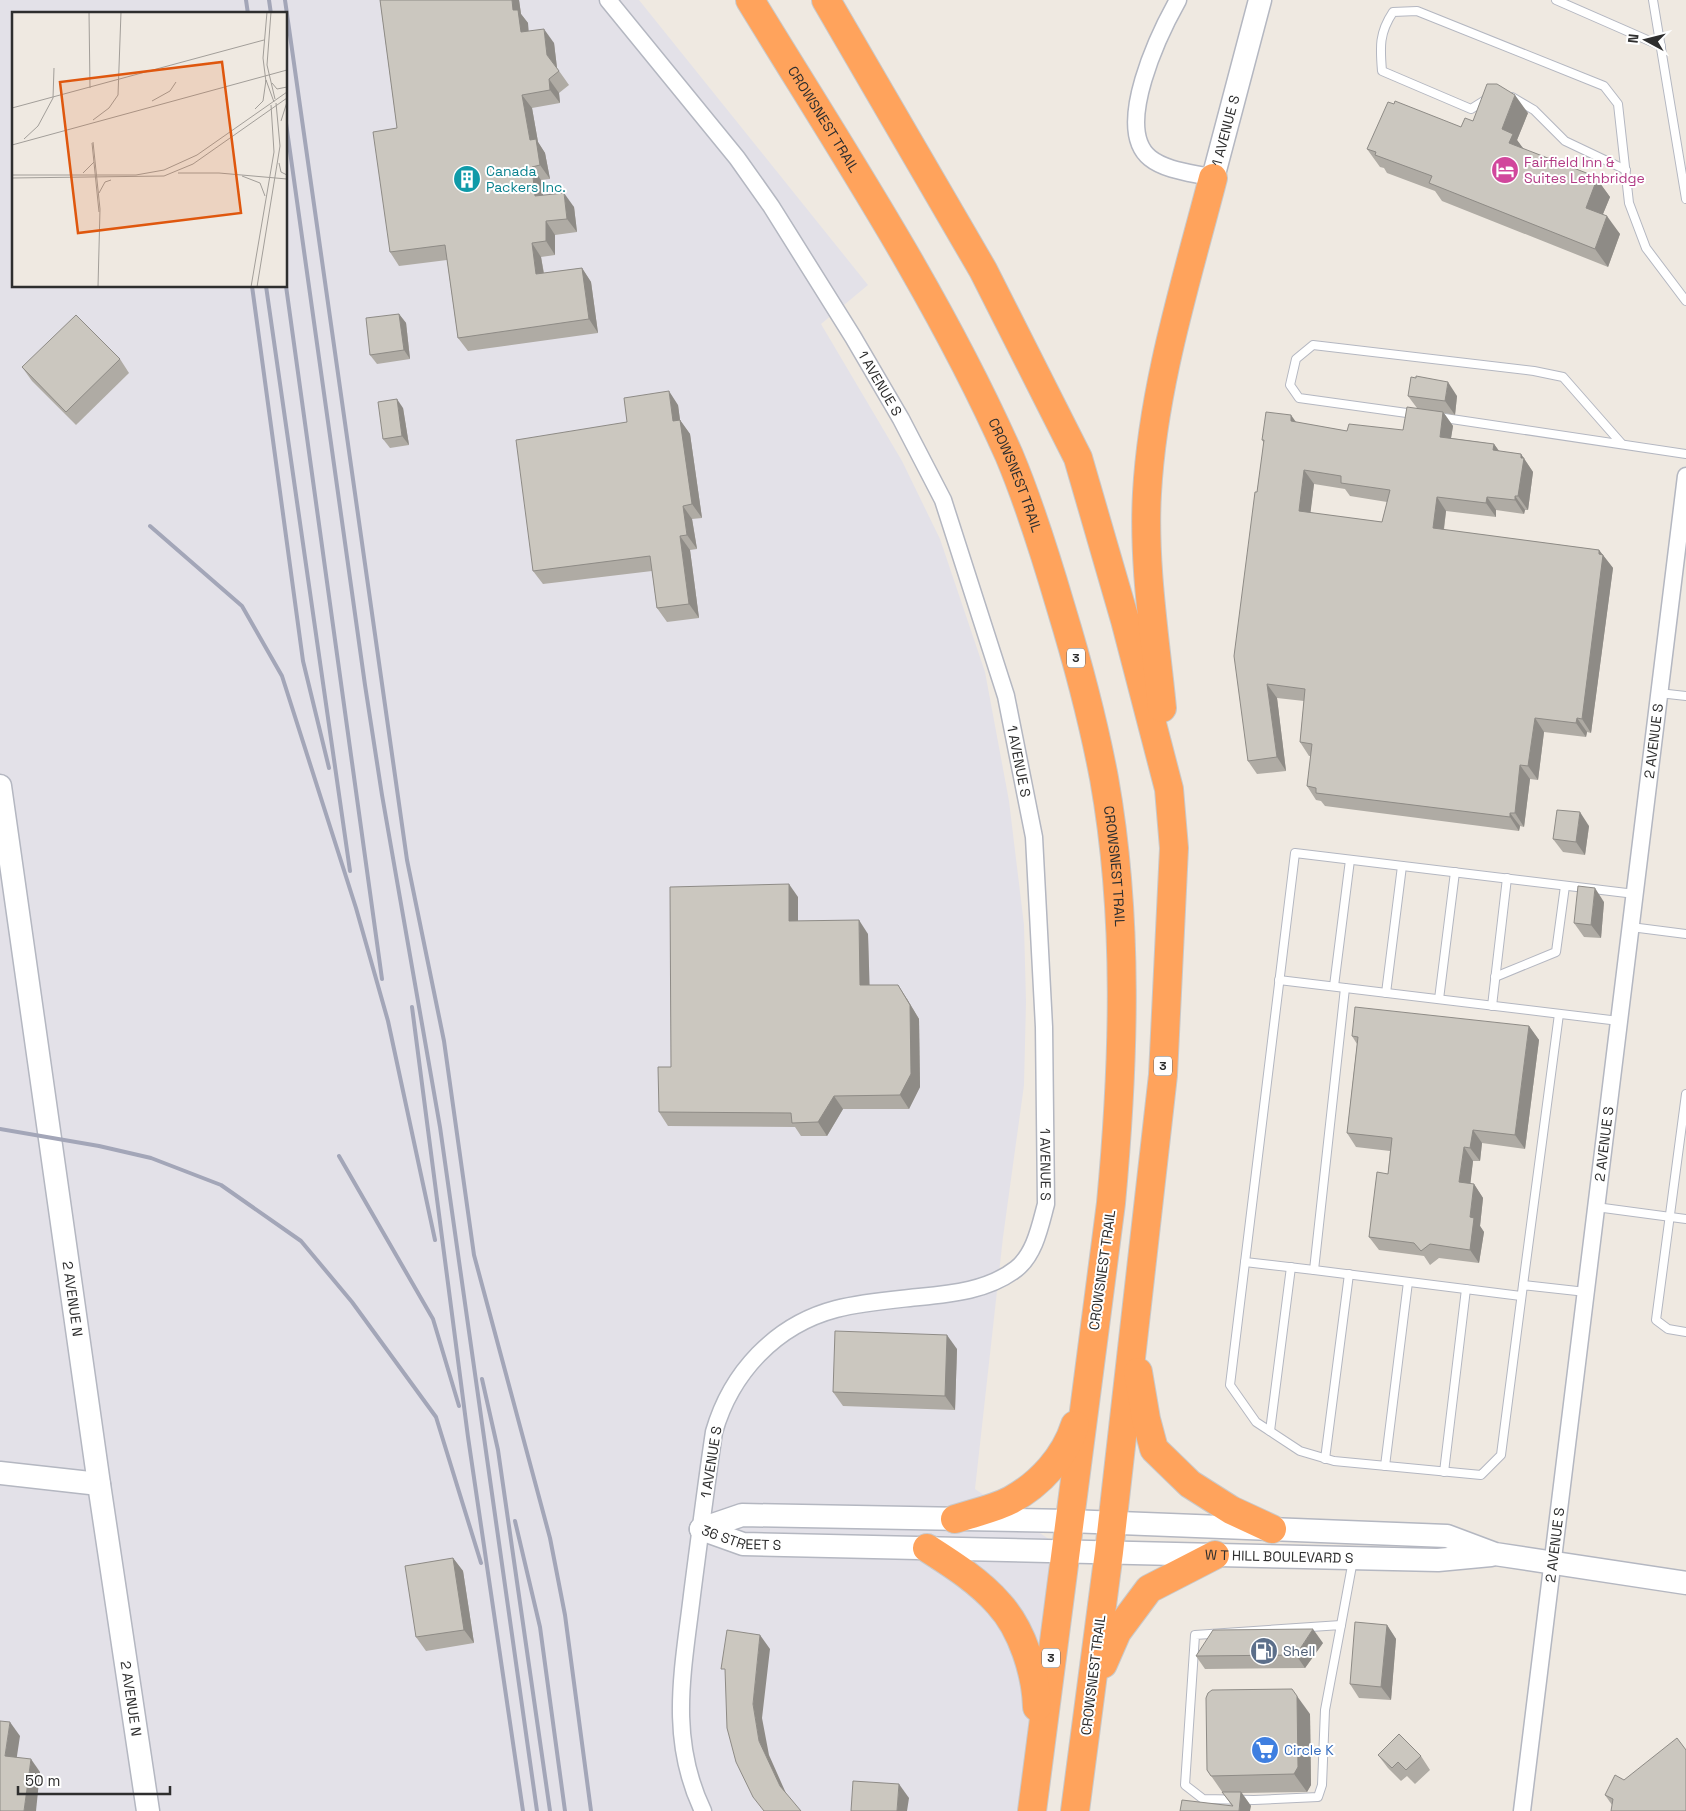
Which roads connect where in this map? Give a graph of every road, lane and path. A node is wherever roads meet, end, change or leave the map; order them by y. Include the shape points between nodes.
1 (608, 0) edge
2 (750, 0) edge
3 (826, 0) edge
4 (1178, 0) edge
5 (1260, 0) edge
6 (1556, 0) edge
7 (1653, 0) edge
8 (1661, 46) junction
9 (1626, 170) junction
10 (1213, 178) junction
11 (1686, 199) edge
12 (1686, 301) edge
13 (1621, 442) junction
14 (1686, 454) edge
15 (1686, 476) edge
16 (1659, 693) junction
17 (1686, 696) edge
18 (0, 786) edge
19 (1169, 789) junction
20 (1350, 860) junction
21 (1402, 866) junction
22 (1455, 872) junction
23 (1506, 878) junction
24 (1565, 886) junction
25 (1635, 894) junction
26 (1631, 927) junction
27 (1686, 934) edge
28 (1495, 977) junction
29 (1279, 980) junction
30 (1334, 986) junction
31 (1345, 988) junction
32 (1386, 993) junction
33 (1440, 999) junction
34 (1492, 1006) junction
35 (1559, 1014) junction
36 (1619, 1021) junction
37 (1686, 1094) edge
38 (1596, 1208) junction
39 (1670, 1217) junction
40 (1686, 1219) edge
41 (1245, 1262) junction
42 (1292, 1267) junction
43 (1314, 1270) junction
44 (1349, 1274) junction
45 (1408, 1282) junction
46 (1524, 1285) junction
47 (1466, 1289) junction
48 (1586, 1292) junction
49 (1521, 1296) junction
50 (1686, 1332) edge
51 (1132, 1341) junction
52 (1086, 1390) junction
53 (1270, 1431) junction
54 (1325, 1459) junction
55 (1385, 1466) junction
56 (1444, 1472) junction
57 (0, 1473) edge
58 (99, 1484) junction
59 (955, 1519) junction
60 (1069, 1521) junction
61 (1112, 1522) junction
62 (700, 1529) junction
63 (1272, 1529) junction
64 (927, 1548) junction
65 (1065, 1550) junction
66 (1109, 1552) junction
67 (1494, 1554) junction
68 (1214, 1555) junction
69 (1353, 1558) junction
70 (1552, 1563) junction
71 (1686, 1583) edge
72 (1341, 1624) junction
73 (1090, 1693) junction
74 (1038, 1766) junction
75 (148, 1811) edge
76 (703, 1811) edge
77 (1032, 1811) edge
78 (1075, 1811) edge
79 (1522, 1811) edge

1 - 62 street, 1 AVENUE S via 737,158 771,206 901,419 943,500 1006,696 1034,837 1044,1027 1046,1204 1036,1241 1017,1268 992,1282 961,1292 858,1304 834,1310 769,1343 741,1374 720,1413 714,1432
2 - 52 highway, CROWSNEST TRAIL / 3 via 934,304 982,398 1010,458 1043,545 1086,695 1104,779 1114,858 1122,1009 1120,1102 1113,1185
3 - 19 highway, CROWSNEST TRAIL / 3 via 983,270 1078,458
4 - 10 street, 1 AVENUE S via 1156,45 1145,78 1137,110 1137,132 1142,148 1150,158
5 - 10 street, 1 AVENUE S
6 - 8 lane
7 - 8 lane
8 - 11 lane
9 - 9 lane via 1618,104 1604,86 1417,11 1393,12 1383,26 1382,72 1471,109 1491,96 1511,97 1534,110 1565,141
9 - 12 lane via 1629,203 1646,248
10 - 19 highway via 1163,373 1147,494 1148,562
13 - 13 lane via 1563,377 1534,371 1312,345 1296,359 1290,385 1300,398
13 - 14 lane
15 - 16 street, 2 AVENUE S
16 - 17 lane
16 - 25 street, 2 AVENUE S
18 - 58 street, 2 AVENUE N
19 - 51 highway, CROWSNEST TRAIL / 3 via 1174,848 1163,1075
20 - 21 lane
20 - 29 lane via 1294,853
20 - 30 lane
21 - 22 lane
21 - 32 lane
22 - 23 lane
22 - 33 lane
23 - 24 lane
23 - 28 lane
24 - 25 lane
24 - 28 lane via 1556,952
25 - 26 street, 2 AVENUE S
26 - 27 lane
26 - 36 street, 2 AVENUE S
28 - 34 lane
29 - 30 lane
29 - 41 lane
30 - 31 lane
31 - 32 lane
31 - 43 lane
32 - 33 lane
33 - 34 lane
34 - 35 lane
35 - 36 lane
35 - 46 lane
36 - 38 street, 2 AVENUE S
37 - 39 lane
38 - 39 lane
38 - 48 street, 2 AVENUE S
39 - 40 lane
39 - 50 lane via 1656,1320 1668,1330
41 - 42 lane
41 - 53 lane via 1230,1385 1256,1422
42 - 43 lane
42 - 53 lane
43 - 44 lane
44 - 45 lane
44 - 54 lane
45 - 47 lane
45 - 55 lane
46 - 48 lane
46 - 49 lane
47 - 49 lane
47 - 56 lane
48 - 70 street, 2 AVENUE S
49 - 56 lane via 1501,1455 1481,1475
51 - 61 highway, CROWSNEST TRAIL / 3
51 - 63 highway via 1154,1449 1190,1484 1231,1510
52 - 59 highway via 1069,1443 1040,1480 1010,1501
52 - 60 highway, CROWSNEST TRAIL / 3
53 - 54 lane via 1300,1452
54 - 55 lane
55 - 56 lane
57 - 58 street
58 - 75 street, 2 AVENUE N
59 - 60 street, 36 STREET S
59 - 62 street, 36 STREET S via 742,1515
60 - 61 street, W T HILL BOULEVARD S
60 - 65 highway, CROWSNEST TRAIL / 3
61 - 63 street, W T HILL BOULEVARD S
61 - 66 highway, CROWSNEST TRAIL / 3
62 - 64 street, 36 STREET S via 743,1544
62 - 76 street, 1 AVENUE S via 680,1697 680,1724 688,1774
63 - 67 street, W T HILL BOULEVARD S via 1447,1536
64 - 65 street, 36 STREET S
64 - 74 highway via 957,1567 1000,1604 1027,1650 1036,1696
65 - 66 street, W T HILL BOULEVARD S
65 - 74 highway, CROWSNEST TRAIL / 3
66 - 68 street, W T HILL BOULEVARD S
66 - 73 highway, CROWSNEST TRAIL / 3
67 - 69 street, W T HILL BOULEVARD S via 1438,1560
67 - 70 street, W T HILL BOULEVARD S
68 - 69 street, W T HILL BOULEVARD S
68 - 73 highway via 1149,1589 1117,1632
69 - 72 lane
70 - 71 street, W T HILL BOULEVARD S
70 - 79 street, 2 AVENUE S
72 - 72 lane via 1195,1634 1184,1785 1203,1799 1318,1797 1322,1786 1325,1710
73 - 78 highway, CROWSNEST TRAIL / 3
74 - 77 highway, CROWSNEST TRAIL / 3

